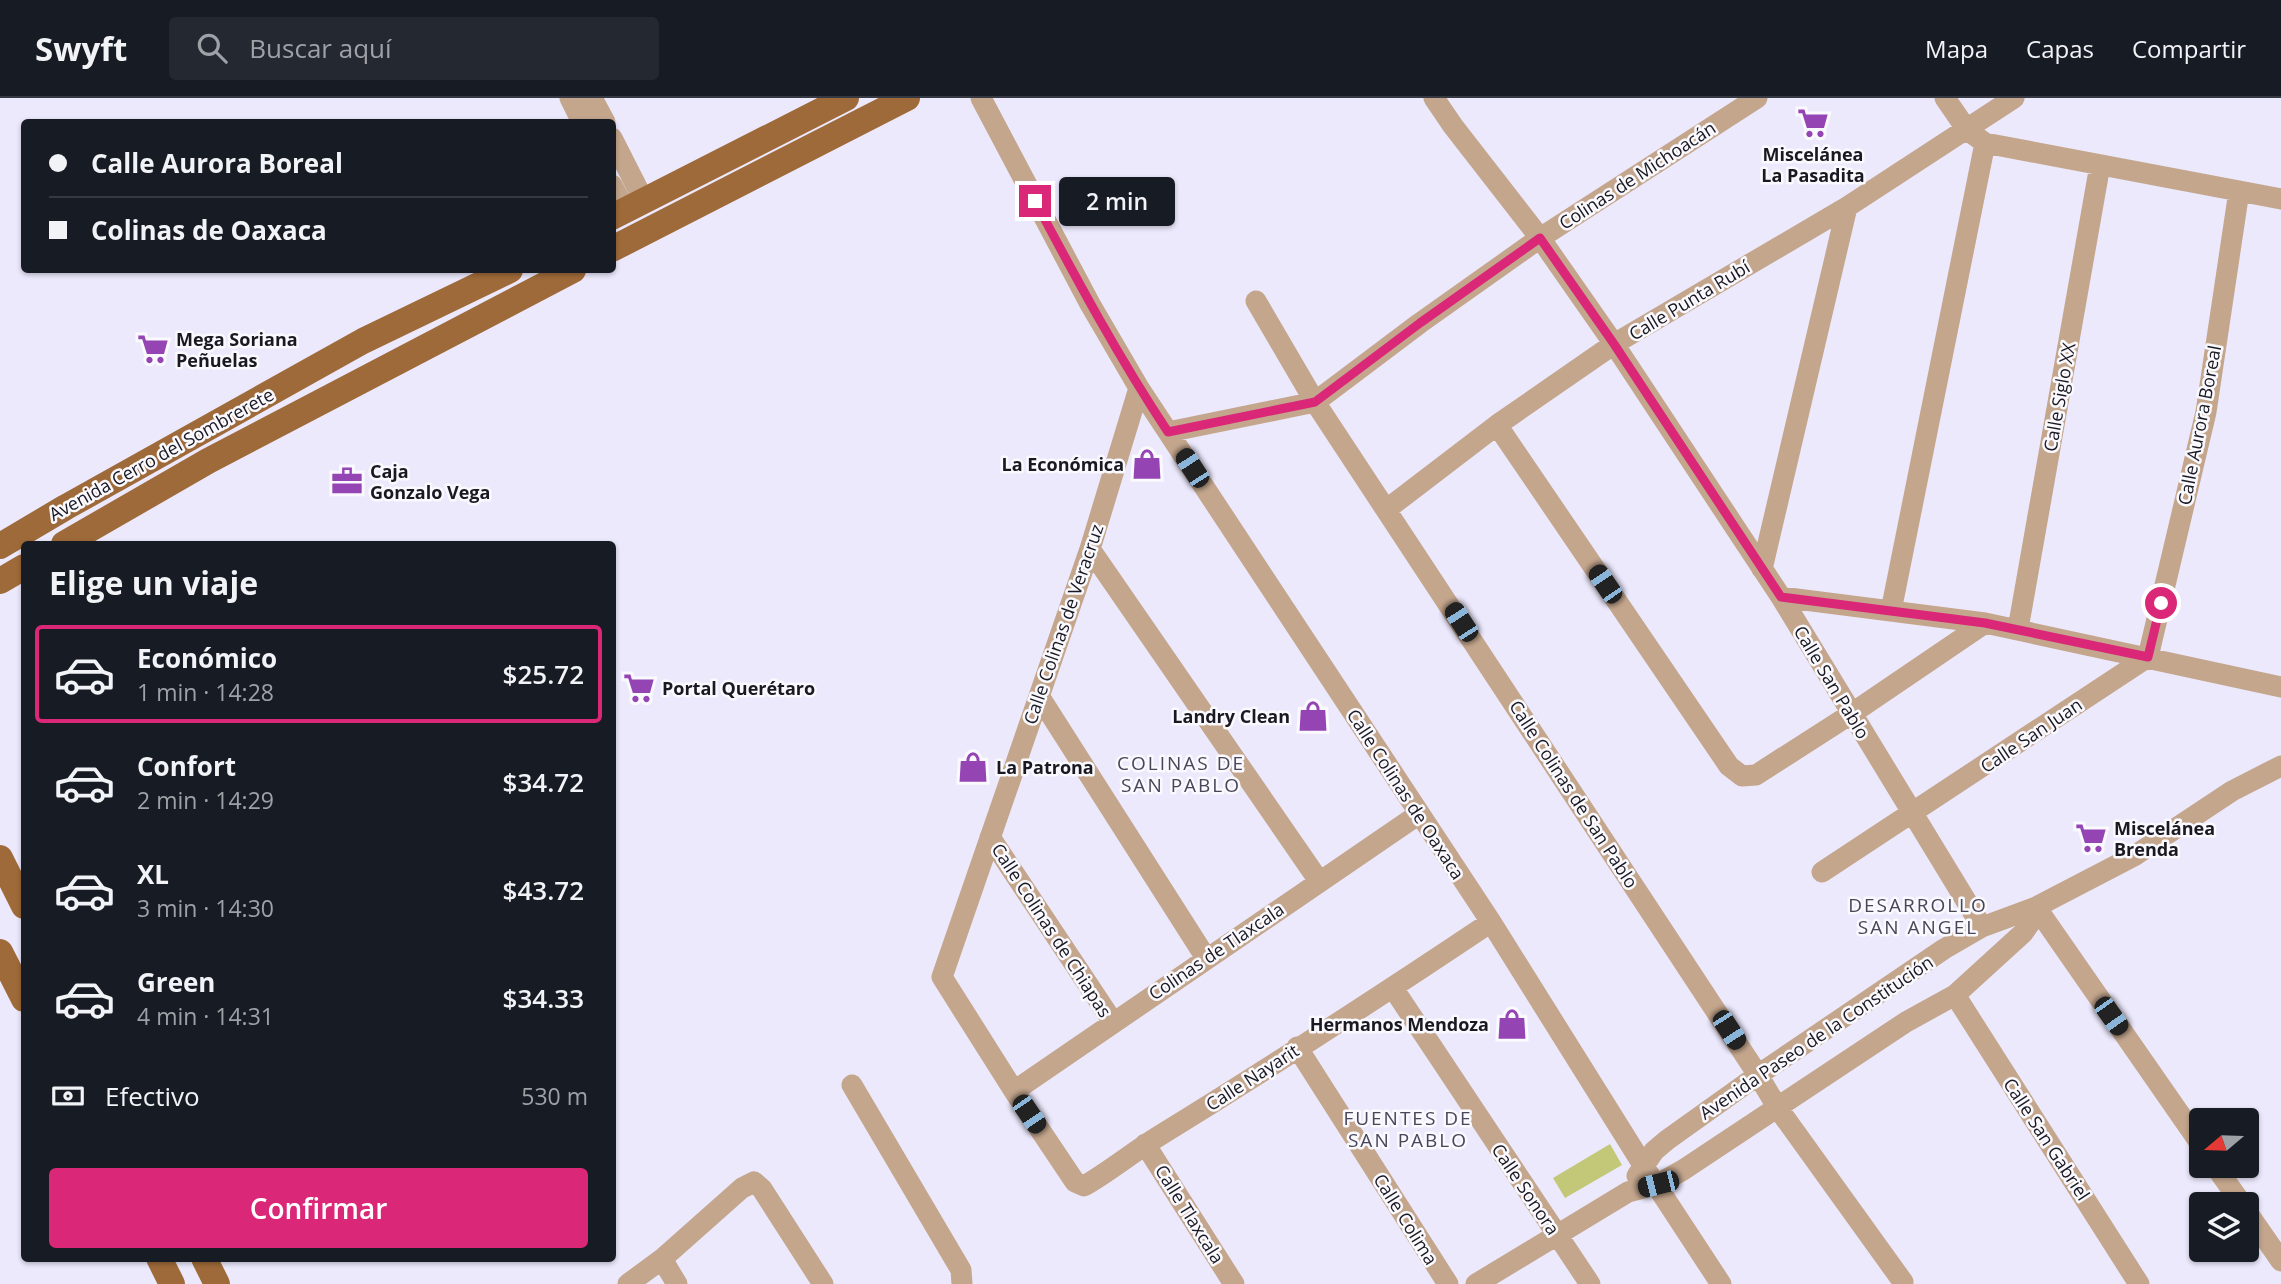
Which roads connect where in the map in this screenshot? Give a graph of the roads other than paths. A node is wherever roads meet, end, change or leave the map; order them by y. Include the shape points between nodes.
1 (570, 98) edge
2 (592, 98) edge
3 (846, 98) edge
4 (907, 98) edge
5 (981, 98) edge
6 (1434, 98) edge
7 (1757, 98) edge
8 (1945, 98) edge
9 (2014, 98) edge
10 (580, 119) edge
11 (603, 119) edge
12 (1967, 130) junction
13 (1985, 143) junction
14 (616, 157) edge
15 (2100, 165) junction
16 (616, 191) edge
17 (2239, 191) junction
18 (2281, 199) edge
19 (1847, 207) junction
20 (627, 209) edge
21 (1540, 238) junction
22 (616, 247) edge
23 (504, 273) edge
24 (567, 273) edge
25 (1256, 301) dead end
26 (1614, 344) junction
27 (1139, 388) junction
28 (1315, 402) junction
29 (1497, 425) junction
30 (1168, 432) junction
31 (1387, 509) junction
32 (69, 541) edge
33 (0, 546) edge
34 (1090, 549) junction
35 (21, 569) edge
36 (1762, 569) junction
37 (0, 581) edge
38 (1781, 597) junction
39 (1891, 611) junction
40 (1985, 623) junction
41 (2018, 629) junction
42 (2148, 657) junction
43 (2280, 681) edge
44 (1039, 696) junction
45 (1851, 714) junction
46 (2281, 766) edge
47 (1914, 813) junction
48 (1419, 814) junction
49 (990, 837) junction
50 (0, 858) edge
51 (1822, 872) dead end
52 (1319, 881) junction
53 (21, 900) edge
54 (2036, 907) junction
55 (1491, 922) junction
56 (1982, 927) junction
57 (0, 952) edge
58 (1206, 958) junction
59 (1393, 988) junction
60 (21, 993) edge
61 (1955, 995) junction
62 (1113, 1022) junction
63 (1297, 1047) junction
64 (1758, 1075) junction
65 (852, 1084) dead end
66 (1014, 1091) junction
67 (1777, 1107) junction
68 (2189, 1127) edge
69 (1145, 1144) junction
70 (1643, 1165) junction
71 (1658, 1184) junction
72 (1084, 1186) joint
73 (1628, 1192) junction
74 (2259, 1229) edge
75 (1556, 1234) junction
76 (662, 1259) junction
77 (2281, 1261) edge
78 (161, 1262) edge
79 (206, 1262) edge
80 (1903, 1282) dead end
81 (172, 1284) edge
82 (217, 1284) edge
83 (628, 1284) edge
84 (677, 1284) edge
85 (823, 1284) edge
86 (962, 1284) edge
87 (1234, 1284) edge
88 (1448, 1284) edge
89 (1476, 1284) edge
90 (1590, 1284) edge
91 (1721, 1284) edge
92 (2139, 1284) edge

1 - 10 street
2 - 11 street
3 - 20 main road
4 - 22 main road
5 - 27 street, Calle Colinas de Oaxaca
6 - 21 street, Calle San Pablo
7 - 21 street, Colinas de Michoacán
8 - 12 street
9 - 12 street, Calle Punta Rubí
12 - 13 street
12 - 19 street, Calle Punta Rubí
13 - 15 street
13 - 39 street
14 - 20 street
15 - 17 street
15 - 41 street, Calle Siglo XX
16 - 20 street
17 - 18 street
17 - 42 street, Calle Aurora Boreal via 2206,412
19 - 26 street, Calle Punta Rubí
19 - 36 street
21 - 26 street, Calle San Pablo
21 - 28 street, Colinas de Michoacán
23 - 33 main road, Avenida Cerro del Sombrerete via 363,341
24 - 32 main road, Avenida Cerro del Sombrerete via 208,461
25 - 28 street, Calle Colinas de San Pablo
26 - 29 street, Calle Punta Rubí
26 - 36 street, Calle San Pablo
27 - 30 street, Calle Colinas de Oaxaca
27 - 34 street, Calle Colinas de Veracruz
28 - 30 street
28 - 31 street, Calle Colinas de San Pablo
29 - 31 street, Calle Punta Rubí
29 - 45 street via 1729,766 1742,776 1756,775
30 - 48 street, Calle Colinas de Oaxaca
31 - 64 street, Calle Colinas de San Pablo
34 - 44 street, Calle Colinas de Veracruz
34 - 52 street
35 - 37 main road
36 - 38 street, Calle San Pablo
38 - 39 street
38 - 45 street, Calle San Pablo
39 - 40 street
40 - 41 street
40 - 45 street
41 - 42 street
42 - 43 street
42 - 47 street, Calle San Juan
44 - 49 street, Calle Colinas de Veracruz
44 - 58 street
45 - 47 street, Calle San Pablo
46 - 54 street, Avenida Paseo de la Constitución via 2134,856
47 - 51 street, Calle San Juan
47 - 56 street, Calle San Pablo
48 - 52 street, Colinas de Tlaxcala
48 - 55 street, Calle Colinas de Oaxaca
49 - 62 street, Calle Colinas de Chiapas
49 - 66 street, Calle Colinas de Veracruz via 942,977
50 - 53 main road
52 - 58 street, Colinas de Tlaxcala
54 - 56 street, Avenida Paseo de la Constitución
54 - 61 street via 2024,933
54 - 68 street
55 - 59 street, Calle Nayarit
55 - 70 street, Calle Colinas de Oaxaca
56 - 64 street, Avenida Paseo de la Constitución
57 - 60 main road
58 - 62 street, Colinas de Tlaxcala
59 - 63 street, Calle Nayarit
59 - 75 street, Calle Sonora
61 - 67 street
61 - 92 street, Calle San Gabriel
62 - 66 street, Colinas de Tlaxcala
63 - 69 street, Calle Nayarit
63 - 88 street, Calle Colima
64 - 67 street, Calle Colinas de San Pablo
64 - 70 street, Avenida Paseo de la Constitución via 1667,1140
65 - 86 street via 961,1270
66 - 72 street, Calle Colinas de Veracruz via 1076,1182
67 - 71 street
67 - 80 street, Calle Colinas de San Pablo
69 - 72 street, Calle Nayarit
69 - 87 street, Calle Tlaxcala
70 - 71 street, Calle Colinas de Oaxaca
70 - 73 street, Avenida Paseo de la Constitución
71 - 73 street
71 - 91 street, Calle Colinas de Oaxaca
73 - 75 street
74 - 77 street
75 - 89 street
75 - 90 street, Calle Sonora
76 - 83 street
76 - 84 street
76 - 85 street via 754,1182
78 - 81 main road
79 - 82 main road

